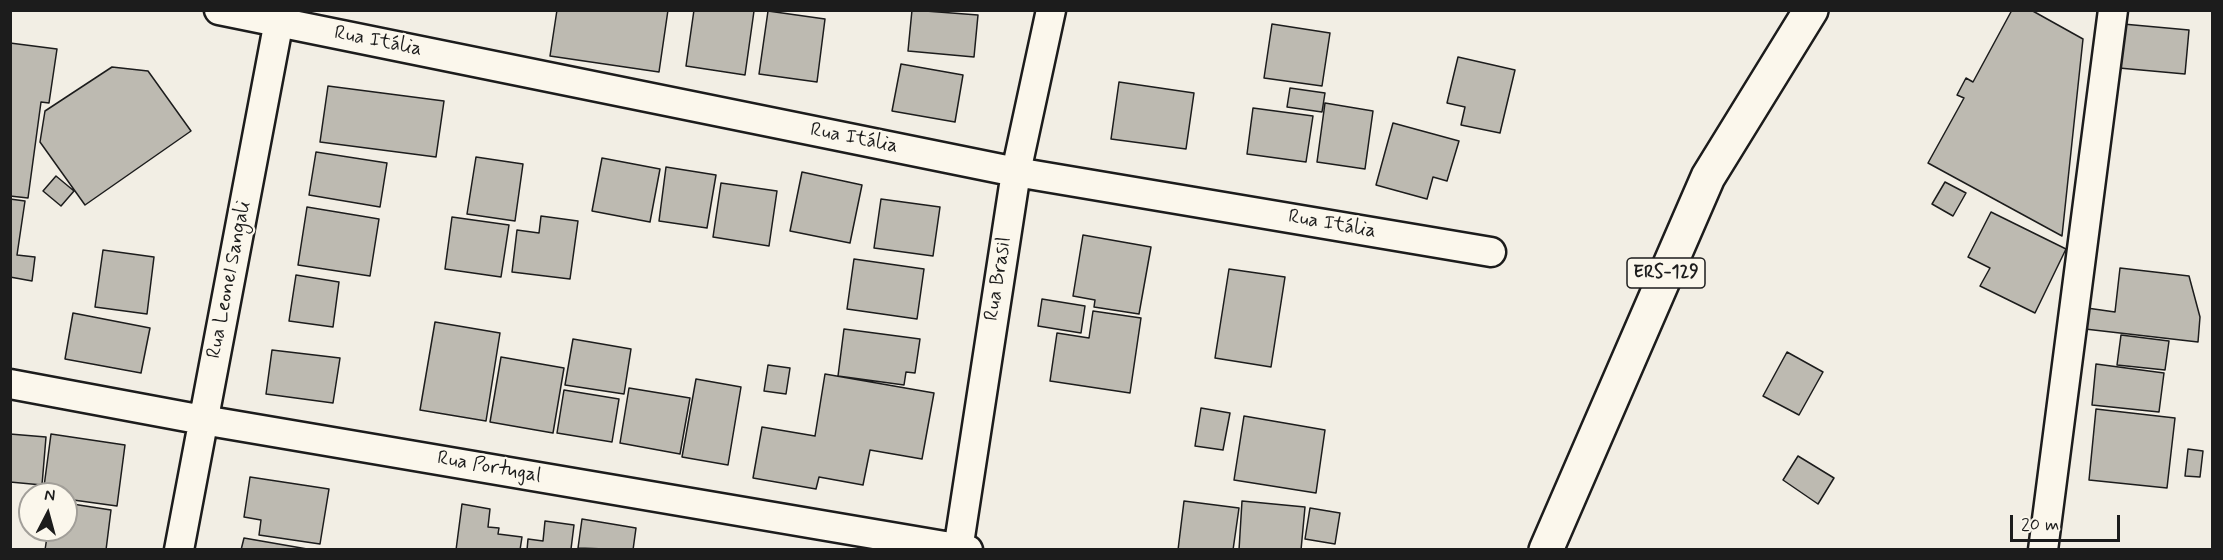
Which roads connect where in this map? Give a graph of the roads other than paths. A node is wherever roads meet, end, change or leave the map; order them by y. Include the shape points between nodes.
1 (219, 10) edge
2 (1051, 10) edge
3 (1810, 10) edge
4 (2113, 10) edge
5 (280, 16) edge
6 (1016, 172) junction
7 (1491, 252) dead end
8 (10, 384) edge
9 (203, 420) junction
10 (179, 549) edge
11 (962, 549) edge
12 (1546, 549) edge
13 (2043, 549) edge

1 - 5 street, Rua Itália
2 - 6 street, Rua Brasil
3 - 12 main road, ERS-129 via 1708,177
4 - 13 street
5 - 6 street, Rua Itália
5 - 9 street, Rua Leonel Sangali
6 - 7 street, Rua Itália
6 - 11 street, Rua Brasil
8 - 9 street, Rua Portugal
9 - 10 street, Rua Leonel Sangali
9 - 11 street, Rua Portugal

